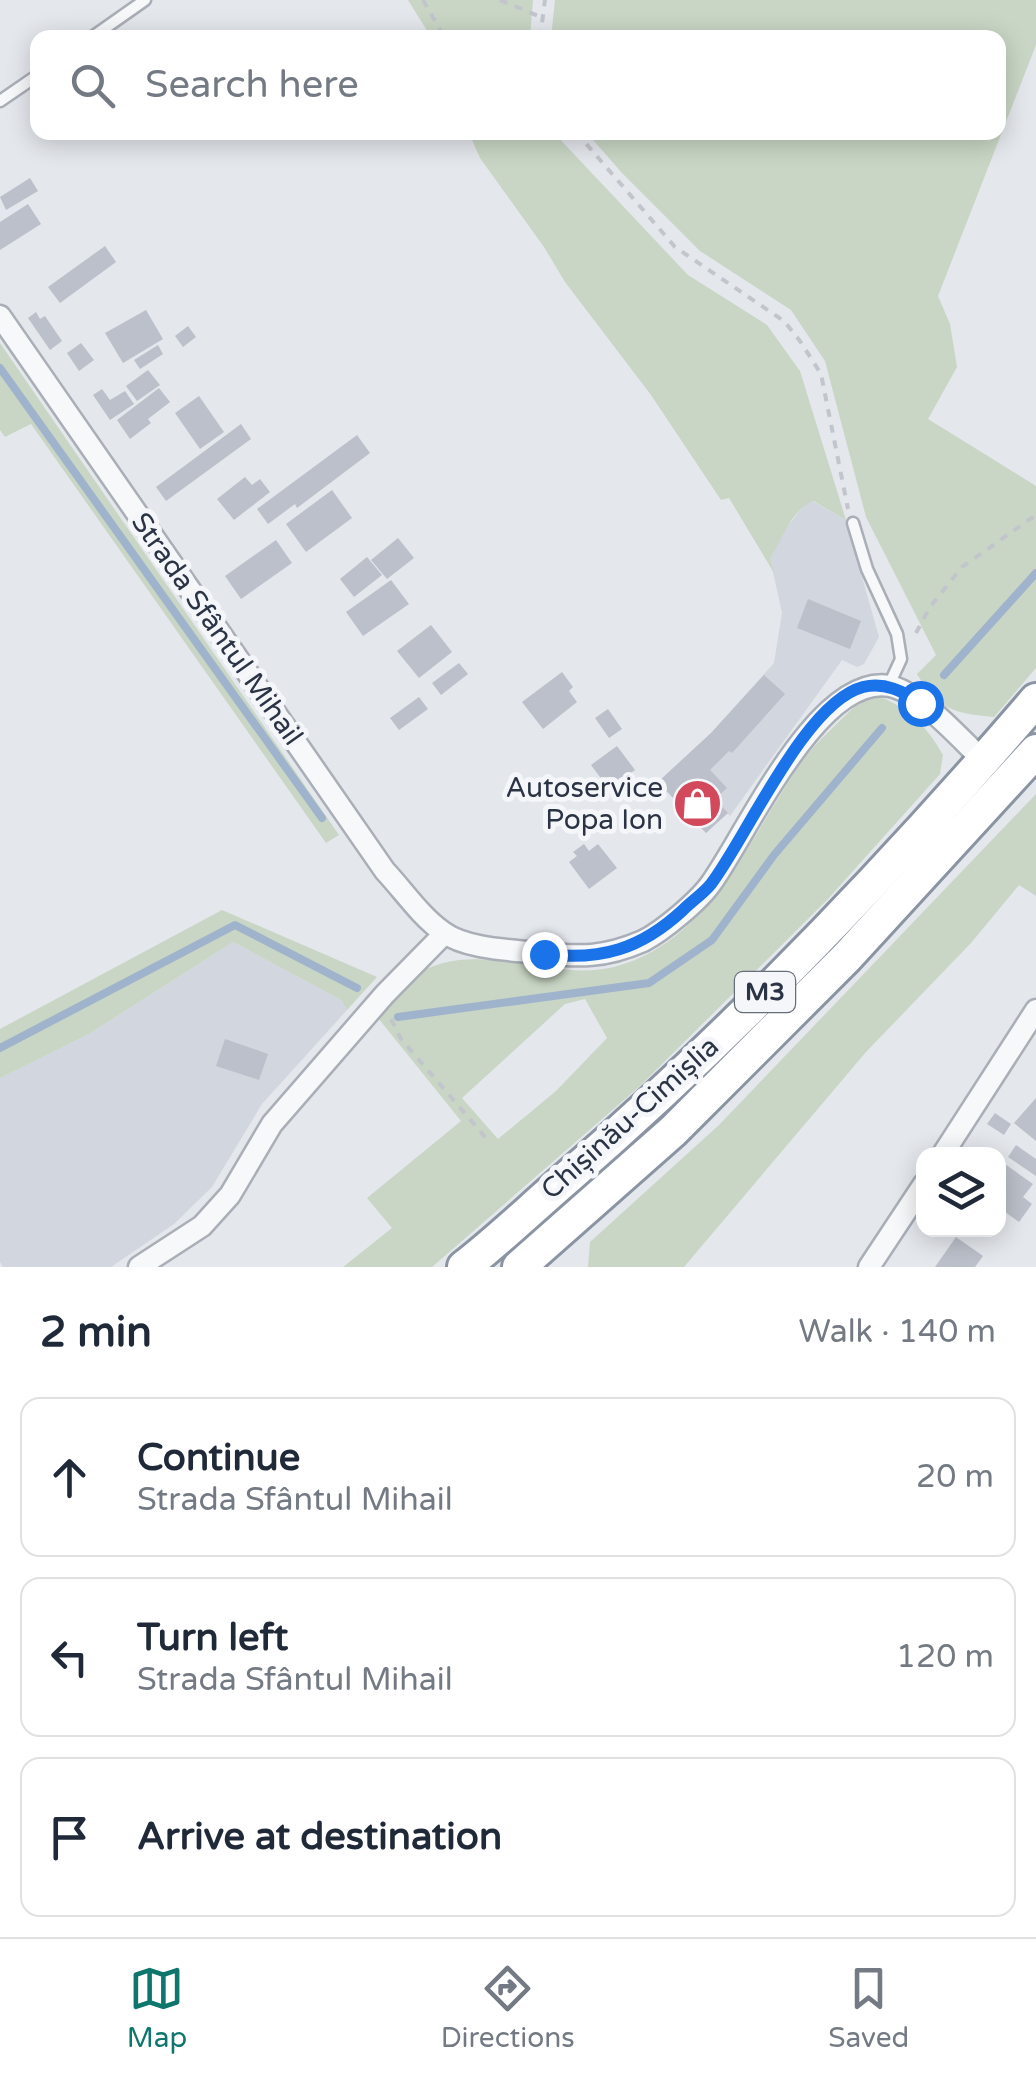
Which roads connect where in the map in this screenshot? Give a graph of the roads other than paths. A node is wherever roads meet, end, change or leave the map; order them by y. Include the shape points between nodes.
1 (146, 0) edge
2 (103, 30) edge
3 (30, 80) edge
4 (0, 101) edge
5 (0, 316) edge
6 (853, 523) road end
7 (888, 686) junction
8 (1036, 700) edge
9 (1036, 751) edge
10 (984, 761) junction
11 (444, 934) junction
12 (1036, 1010) edge
13 (948, 1147) edge
14 (916, 1196) edge
15 (140, 1267) edge
16 (464, 1267) edge
17 (519, 1267) edge
18 (869, 1267) edge

1 - 2 lane
3 - 4 lane
5 - 11 street, Strada Sfântul Mihail via 385,871
6 - 7 lane via 897,634 901,659
7 - 10 street via 920,703
7 - 11 street, Strada Sfântul Mihail via 844,696 812,729 710,885 646,939 579,958 492,949
8 - 10 highway, Chișinău-Cimișlia / M3
9 - 17 highway, Chișinău-Cimișlia / M3 via 846,957 673,1130
10 - 16 highway, Chișinău-Cimișlia / M3 via 644,1111
11 - 15 street via 272,1124 230,1196 202,1226
12 - 13 street
14 - 18 street

